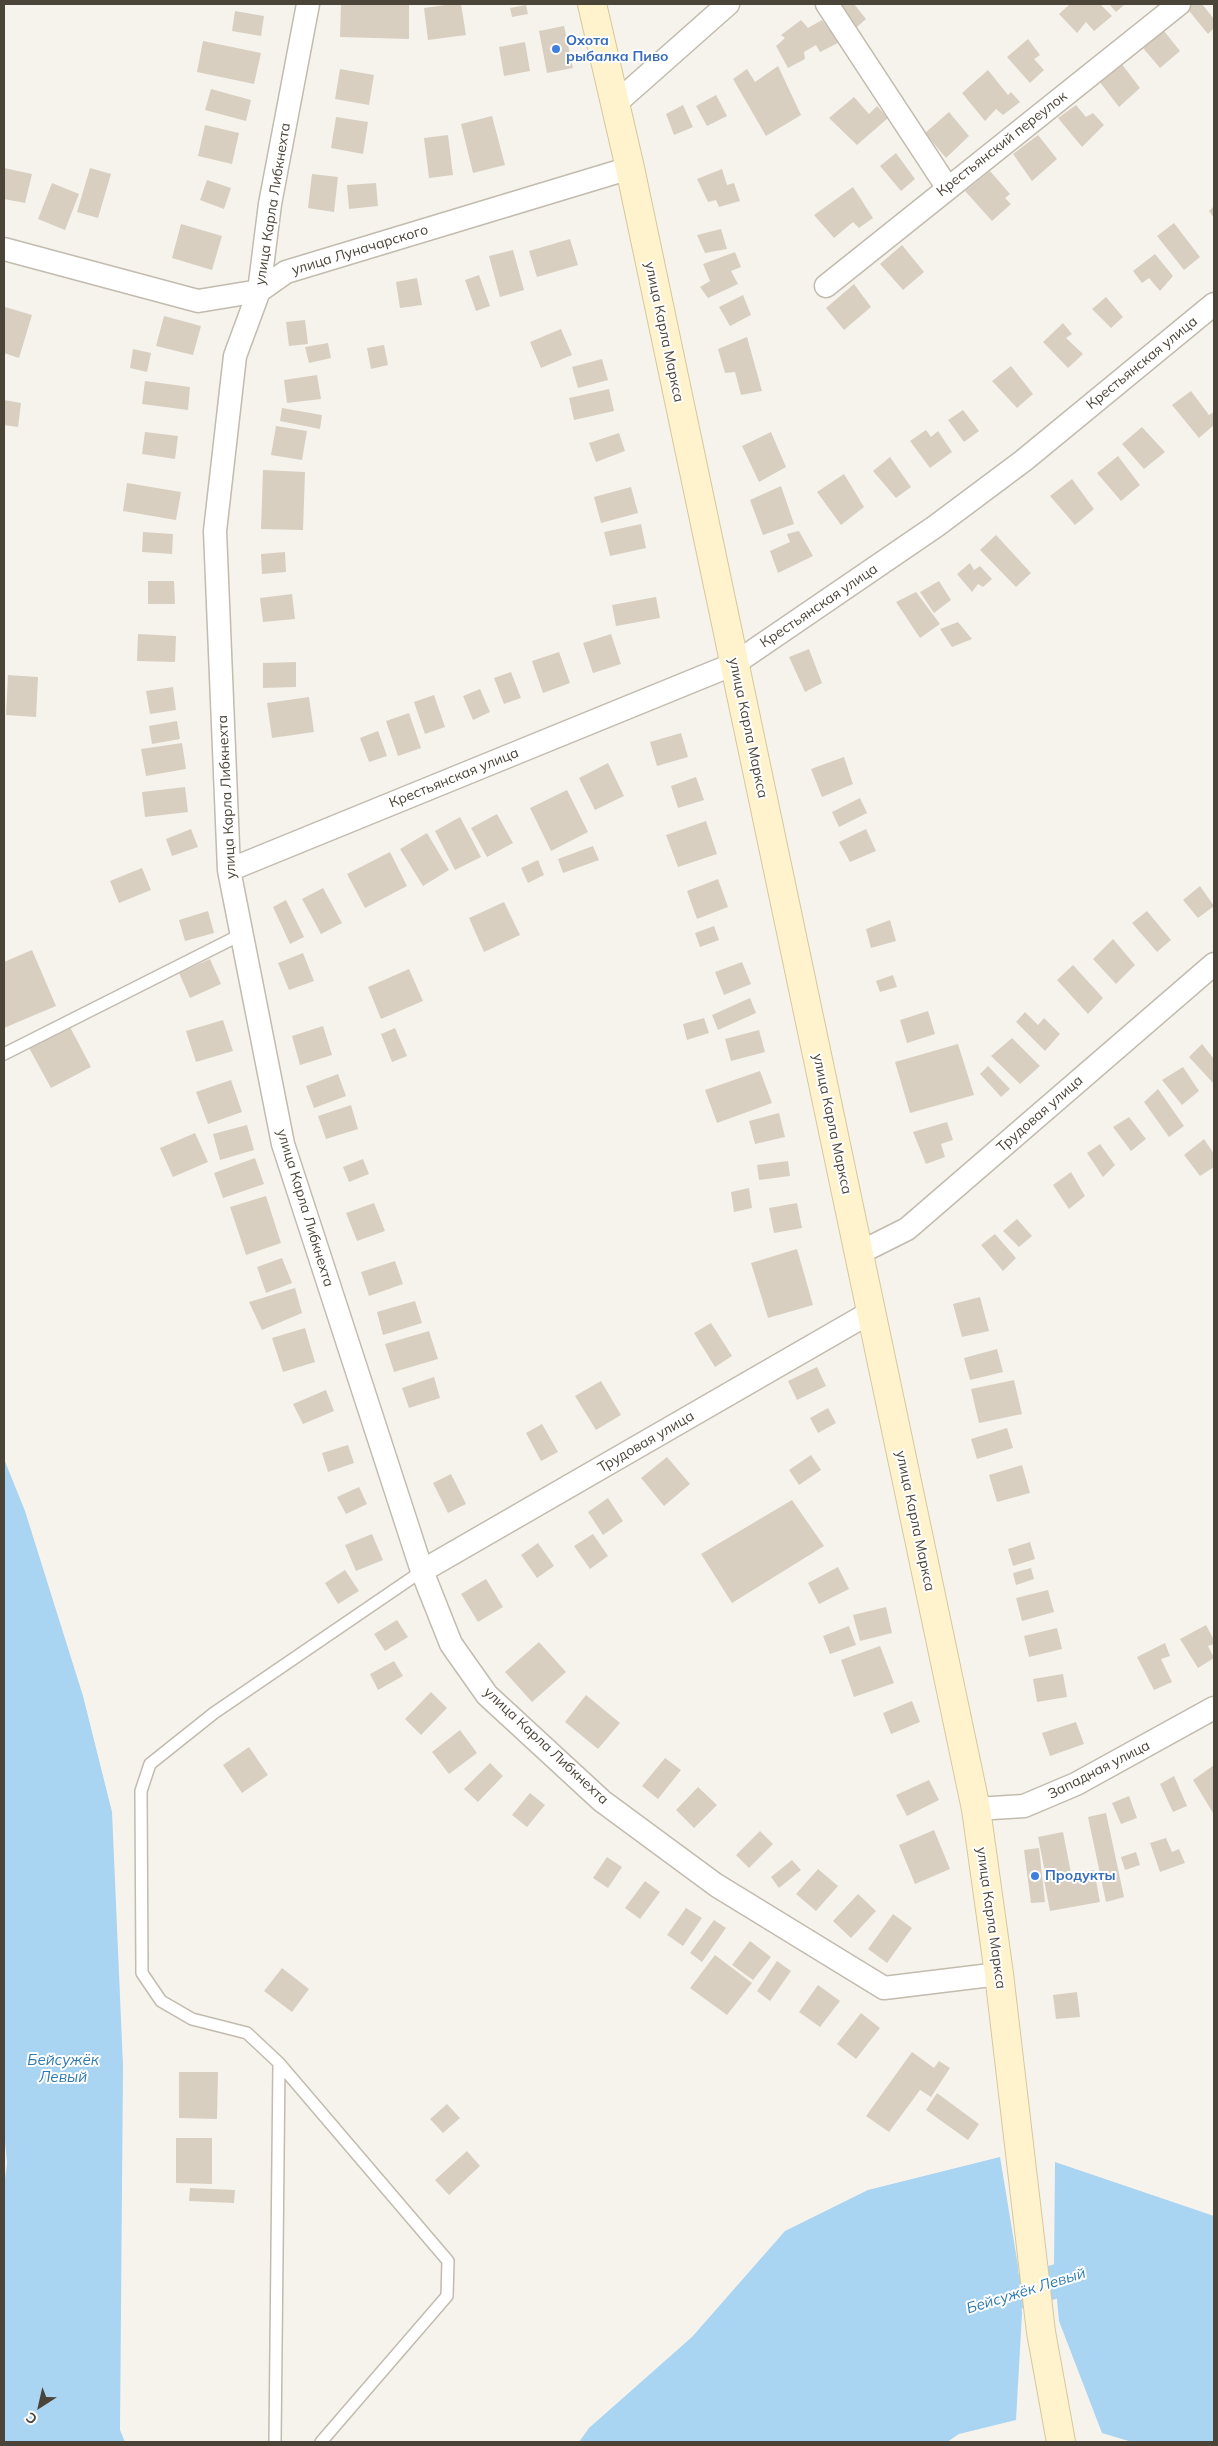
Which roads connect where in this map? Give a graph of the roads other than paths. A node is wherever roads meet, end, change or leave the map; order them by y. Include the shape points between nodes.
1 (308, 4) edge
2 (592, 4) edge
3 (728, 4) edge
4 (827, 4) edge
5 (1179, 4) edge
6 (615, 104) junction
7 (630, 168) junction
8 (947, 187) junction
9 (4, 250) edge
10 (826, 286) dead end
11 (260, 291) junction
12 (1214, 304) edge
13 (734, 664) junction
14 (229, 870) junction
15 (242, 934) junction
16 (1214, 964) edge
17 (4, 1054) edge
18 (859, 1253) junction
19 (871, 1312) junction
20 (422, 1571) junction
21 (1214, 1708) edge
22 (976, 1808) junction
23 (999, 1974) junction
24 (279, 2063) junction
25 (275, 2442) edge
26 (321, 2442) edge
27 (1061, 2442) edge

1 - 11 street, улица Карла Либкнехта via 270,204
2 - 6 main road, улица Карла Маркса
3 - 6 street
4 - 8 street
5 - 8 street, Крестьянский переулок
6 - 7 main road, улица Карла Маркса
7 - 11 street, улица Луначарского via 286,272
7 - 13 main road, улица Карла Маркса
8 - 10 street, Крестьянский переулок
9 - 11 street, улица Луначарского via 198,301
11 - 14 street, улица Карла Либкнехта via 234,356 215,530
12 - 13 street, Крестьянская улица via 1023,461 936,526
13 - 14 street, Крестьянская улица
13 - 18 main road, улица Карла Маркса
14 - 15 street, улица Карла Либкнехта
15 - 17 lane
15 - 20 street, улица Карла Либкнехта via 283,1144
16 - 18 street, Трудовая улица via 907,1230
18 - 19 main road, улица Карла Маркса
19 - 20 street, Трудовая улица
19 - 22 main road, улица Карла Маркса
20 - 23 street, улица Карла Либкнехта via 451,1644 487,1695 602,1801 716,1885 884,1988
20 - 24 lane via 214,1714 150,1764 141,1791 142,1973 161,2001 192,2019 247,2033
21 - 22 street, Западная улица via 1076,1784 1024,1806
22 - 23 main road, улица Карла Маркса
23 - 27 main road, улица Карла Маркса via 1041,2332
24 - 25 lane
24 - 26 lane via 448,2261 447,2296

